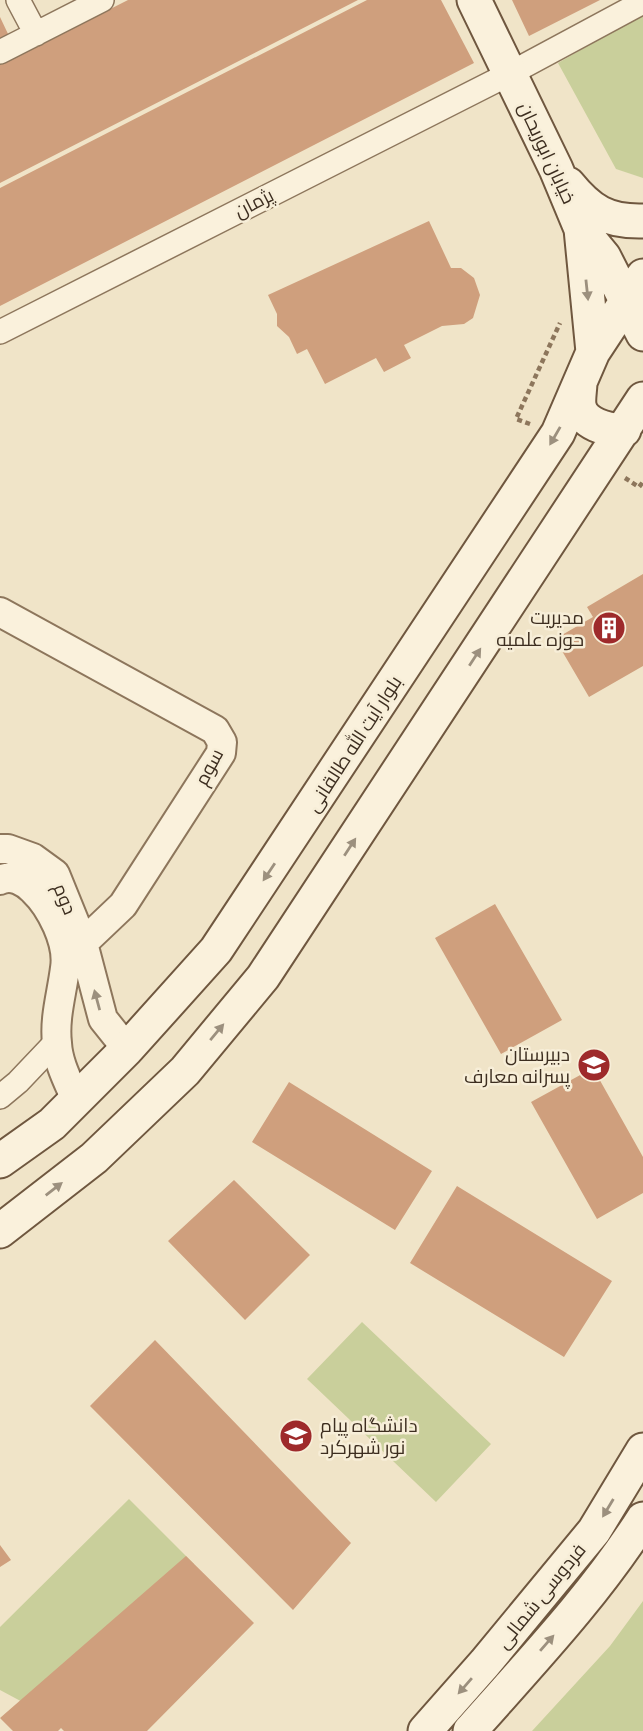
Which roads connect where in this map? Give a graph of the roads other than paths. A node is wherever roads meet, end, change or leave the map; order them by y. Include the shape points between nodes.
1 (18, 0) edge
2 (102, 0) edge
3 (474, 0) edge
4 (643, 2) edge
5 (36, 34) junction
6 (0, 52) edge
7 (509, 74) junction
8 (556, 169) junction
9 (643, 221) edge
10 (581, 229) junction
11 (635, 289) edge
12 (0, 332) edge
13 (643, 334) edge
14 (593, 352) junction
15 (580, 382) junction
16 (636, 423) edge
17 (0, 612) edge
18 (4, 849) edge
19 (3, 878) edge
20 (74, 954) junction
21 (56, 1042) junction
22 (127, 1049) junction
23 (0, 1097) edge
24 (76, 1100) junction
25 (0, 1161) edge
26 (0, 1231) edge
27 (643, 1450) edge
28 (643, 1519) edge
29 (425, 1731) edge
30 (470, 1731) edge

1 - 5 street
2 - 5 street
3 - 7 main road, خیابان ابوریحان
4 - 7 street, پژمان
5 - 6 street
7 - 8 main road, خیابان ابوریحان
7 - 12 street, پژمان
8 - 9 main road via 585,205 607,216
8 - 10 main road, خیابان ابوریحان
10 - 11 main road, خیابان ابوریحان
10 -> 14 main road
11 - 13 main road, خیابان ابوریحان
11 - 14 main road, بلوار آیت الله طالقانی
14 - 15 main road, بلوار آیت الله طالقانی
15 - 16 main road via 583,415 605,429
15 -> 22 main road, بلوار آیت الله طالقانی via 558,433 216,950
26 -> 16 main road via 94,1158 176,1079 263,977
17 - 20 street, سوم via 215,730 222,741 221,753 123,905
18 - 19 street via 14,863 12,872
18 - 20 street, دوم via 33,858 55,874
19 - 20 street, دوم via 25,882 45,901
20 - 21 street via 57,1016
22 -> 20 street via 103,1019
21 - 23 street
21 - 24 street
22 - 24 main road, بلوار آیت الله طالقانی
24 - 25 main road, بلوار آیت الله طالقانی via 52,1124
27 -> 29 main road, فردوسی شمالی via 594,1531
30 -> 28 main road, فردوسی شمالی via 604,1574

